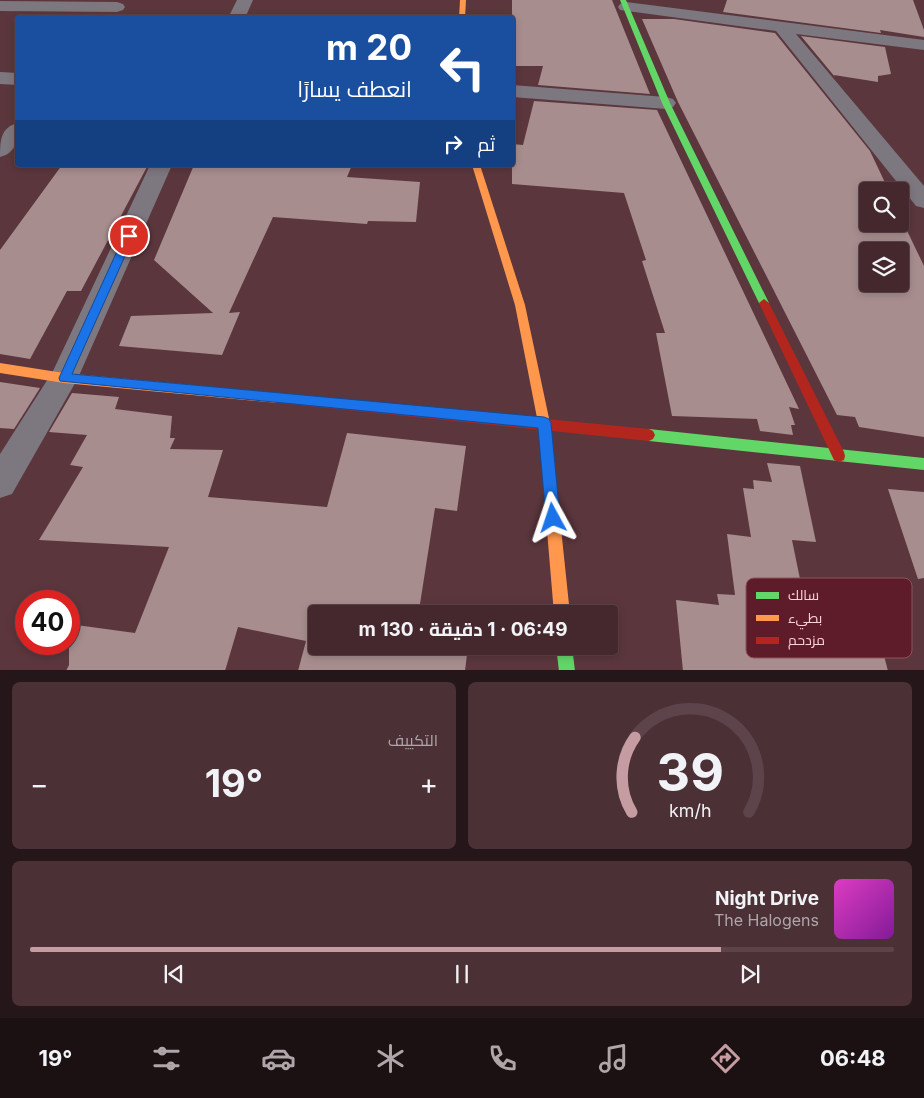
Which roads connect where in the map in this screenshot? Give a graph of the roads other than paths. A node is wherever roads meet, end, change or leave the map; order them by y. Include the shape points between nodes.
1 (245, 0) edge
2 (462, 0) edge
3 (625, 3) edge
4 (0, 6) edge
5 (116, 8) edge
6 (238, 15) edge
7 (462, 15) edge
8 (781, 26) junction
9 (924, 46) edge
10 (0, 78) edge
11 (15, 79) edge
12 (515, 91) edge
13 (666, 103) junction
14 (15, 133) edge
15 (0, 151) edge
16 (161, 167) edge
17 (477, 167) edge
18 (924, 201) edge
19 (0, 368) edge
20 (64, 378) junction
21 (544, 423) junction
22 (839, 456) junction
23 (924, 464) edge
24 (0, 484) edge
25 (561, 605) edge
26 (565, 655) edge
27 (567, 670) edge

1 - 6 street
2 - 7 street
3 - 8 street
3 - 13 street
4 - 5 street
8 - 9 street
8 - 18 street
10 - 11 street
12 - 13 street
13 - 22 street
14 - 15 street
16 - 20 street
17 - 21 street via 520,305
19 - 20 street
20 - 21 street
20 - 24 street
21 - 22 street
21 - 25 street
22 - 23 street
26 - 27 street

